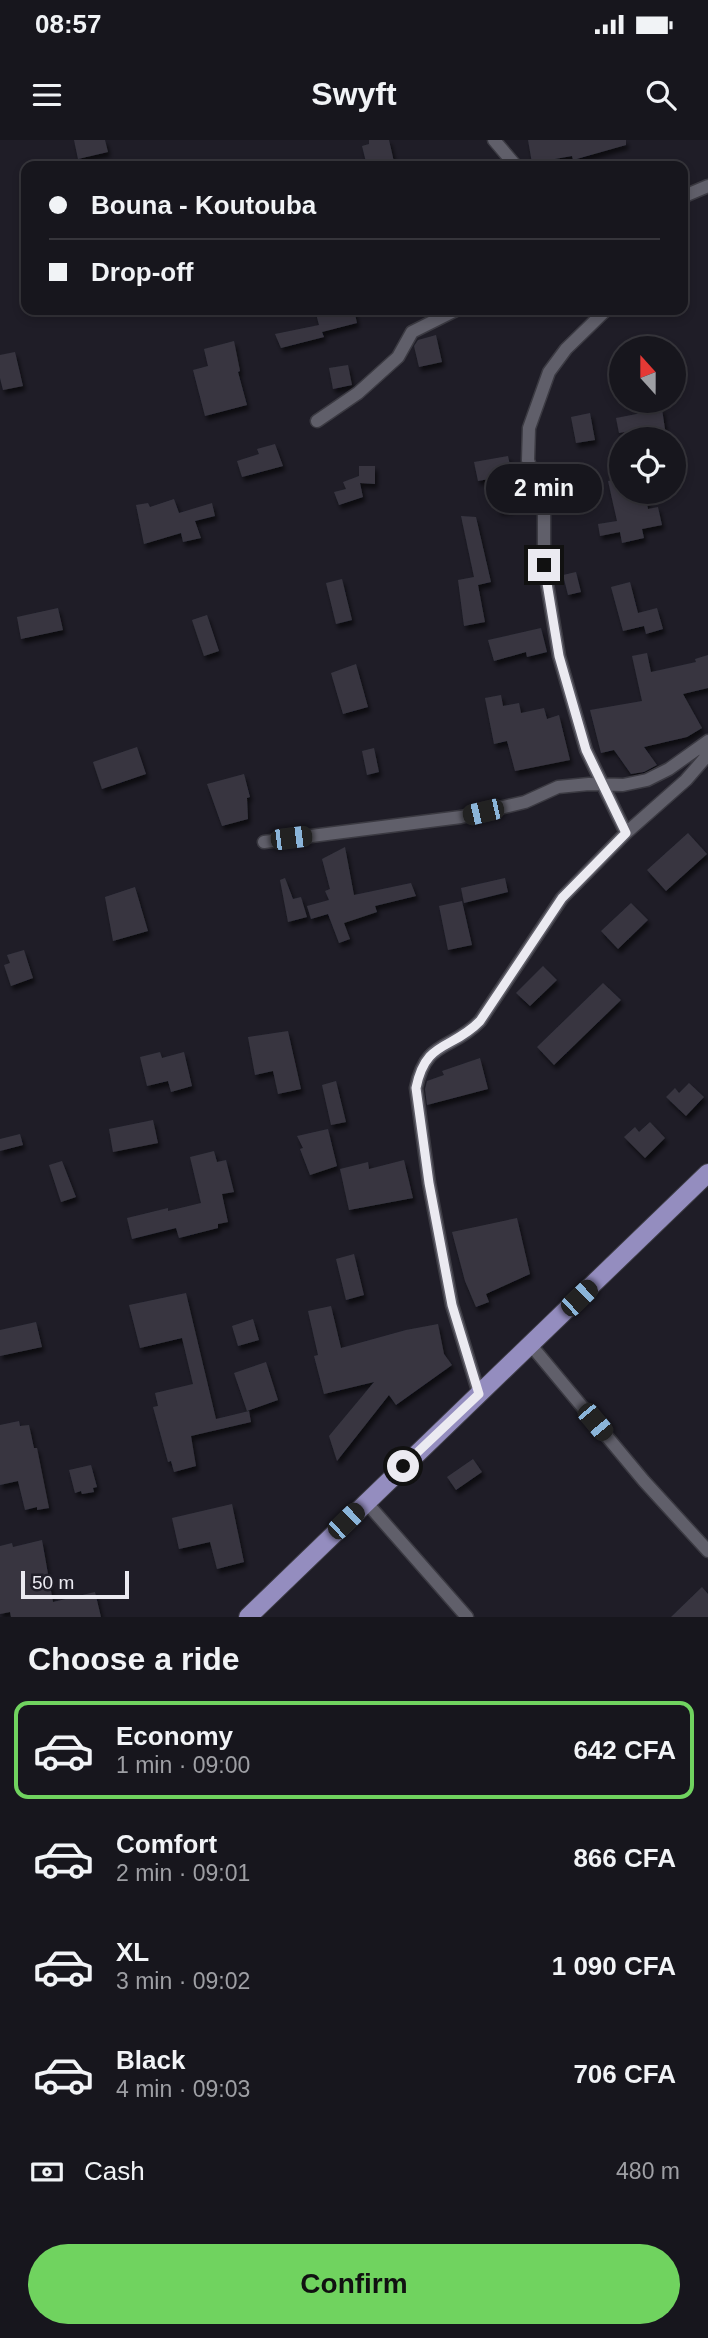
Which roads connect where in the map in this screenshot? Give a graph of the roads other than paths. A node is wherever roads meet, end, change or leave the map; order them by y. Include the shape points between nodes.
1 (494, 140) edge
2 (512, 161) edge
3 (708, 187) edge
4 (688, 195) edge
5 (446, 315) edge
6 (601, 315) edge
7 (317, 421) dead end
8 (708, 742) edge
9 (601, 784) junction
10 (626, 833) junction
11 (264, 842) dead end
12 (708, 1173) edge
13 (530, 1344) junction
14 (479, 1394) junction
15 (366, 1502) junction
16 (708, 1551) edge
17 (248, 1617) edge
18 (467, 1617) edge

1 - 2 street
3 - 4 street
5 - 7 street via 412,332 398,357
6 - 9 street via 550,372 529,428 528,460 544,510 544,565 559,656 586,750
8 - 9 street via 647,780
8 - 10 street via 705,758 686,780
9 - 10 street
9 - 11 street via 558,787 526,802 461,817
10 - 14 street via 562,898 480,1021 467,1035 434,1050 419,1074 416,1088 429,1183 452,1305
12 - 13 main road
13 - 14 main road
13 - 16 street
14 - 15 main road
15 - 17 main road
15 - 18 street

